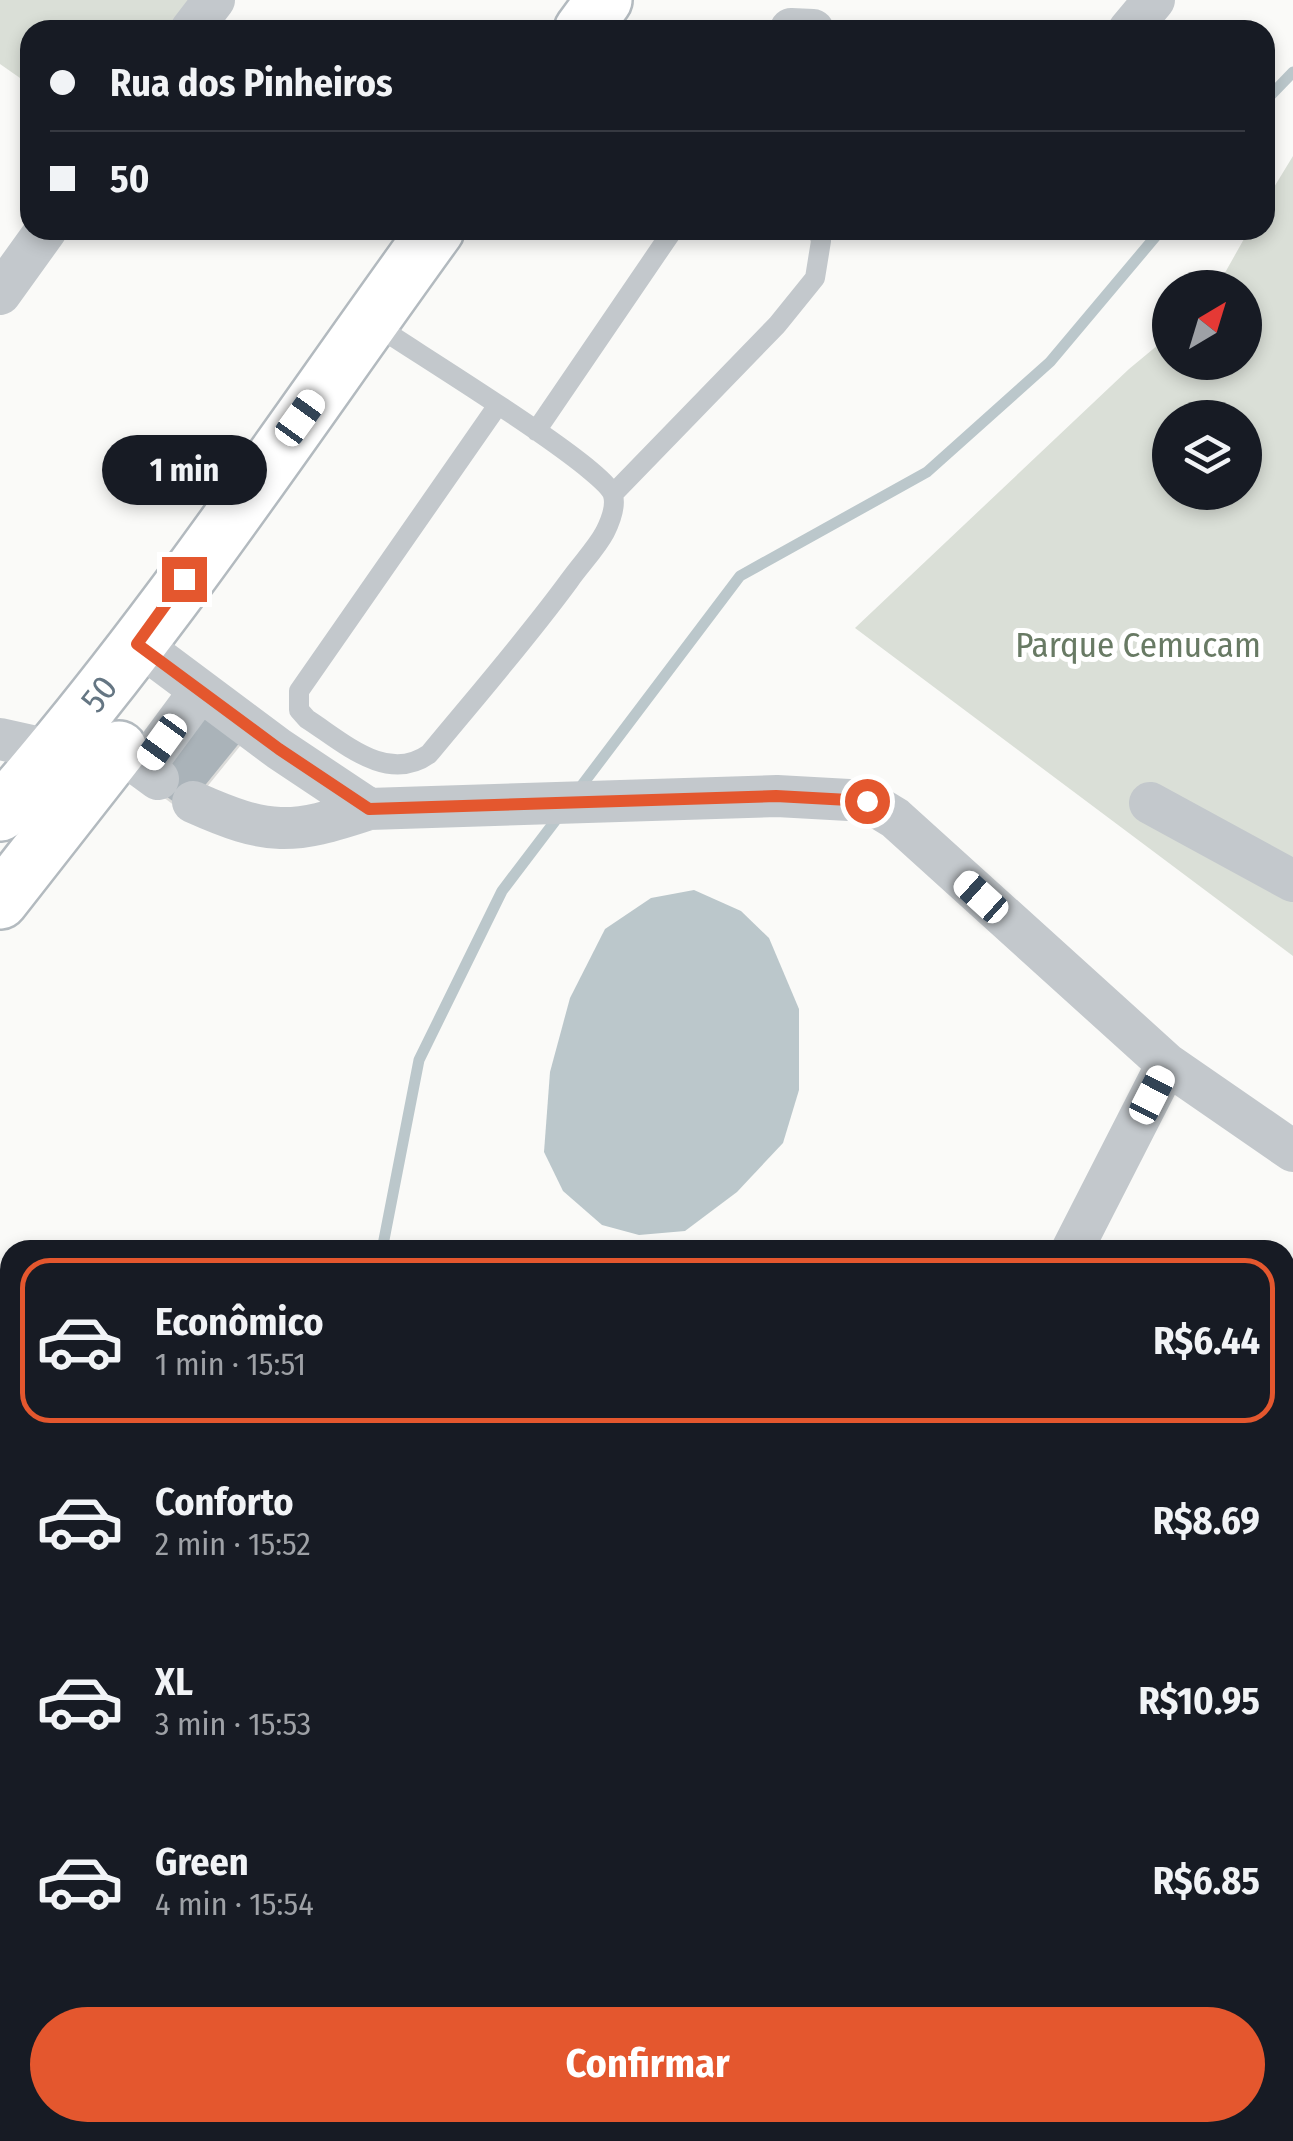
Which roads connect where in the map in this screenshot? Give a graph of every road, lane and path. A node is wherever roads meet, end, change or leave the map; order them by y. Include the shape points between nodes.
1 (214, 0) edge
2 (1154, 0) edge
3 (199, 20) edge
4 (1137, 20) edge
5 (39, 240) edge
6 (429, 240) edge
7 (666, 240) edge
8 (821, 240) edge
9 (0, 294) edge
10 (370, 321) junction
11 (498, 404) junction
12 (536, 431) junction
13 (613, 494) junction
14 (137, 644) junction
15 (200, 691) junction
16 (0, 739) edge
17 (110, 754) junction
18 (194, 802) dead end
19 (1150, 804) dead end
20 (369, 809) junction
21 (0, 813) edge
22 (1293, 881) edge
23 (0, 901) edge
24 (1168, 1064) junction
25 (1293, 1151) edge
26 (1077, 1240) edge

1 - 3 street
2 - 4 street
5 - 9 street
6 - 10 main road, 50
7 - 12 lane
8 - 13 lane via 815,278 777,325
10 - 11 lane
10 - 14 main road, 50
11 - 12 lane
11 - 13 lane via 299,691 307,720 375,762 401,766 429,754 605,532
12 - 13 lane
14 - 15 street
14 - 17 main road, 50
15 - 17 street
15 - 20 street
16 - 17 street
17 - 21 main road, 50
17 - 23 main road
18 - 20 street via 264,829 312,826
19 - 22 street
20 - 24 street via 776,796 867,801 895,818
24 - 25 street
24 - 26 street

